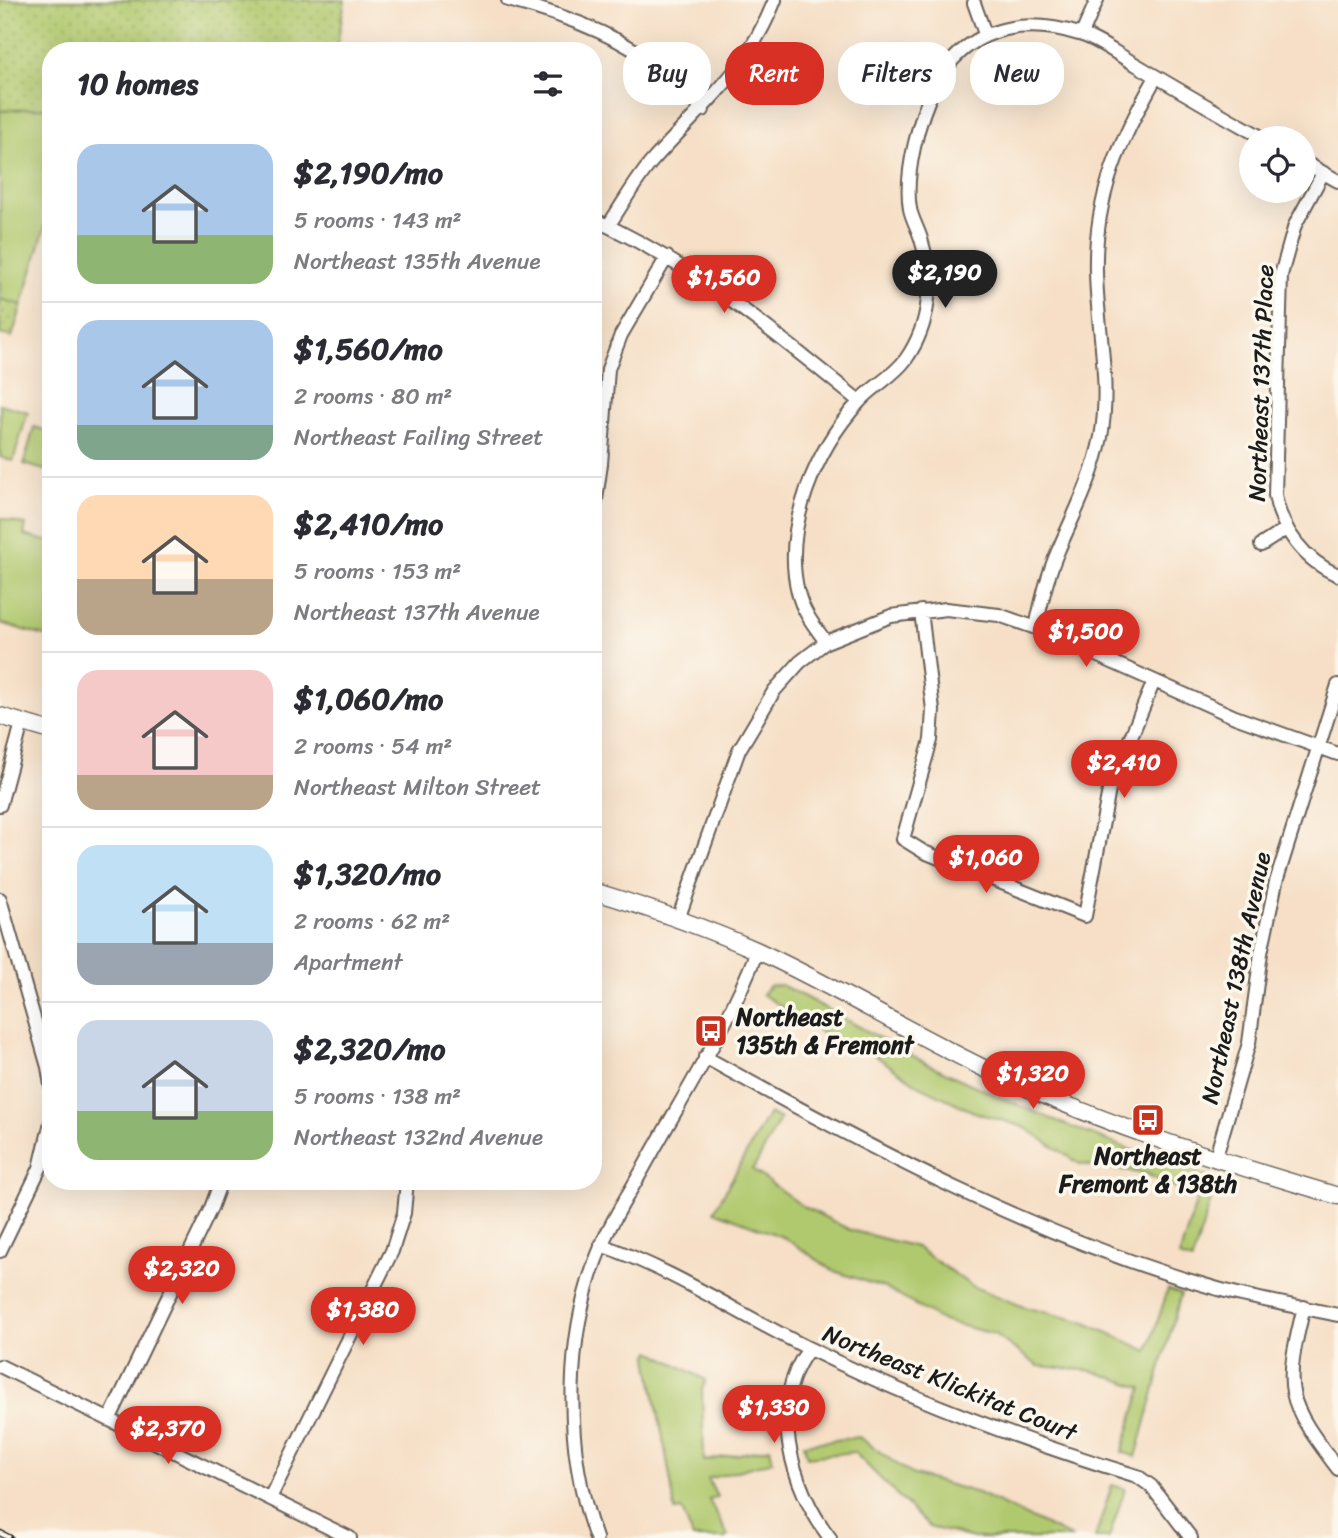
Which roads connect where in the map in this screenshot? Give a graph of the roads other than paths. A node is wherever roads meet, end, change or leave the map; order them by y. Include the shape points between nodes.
1 (508, 0) edge
2 (775, 0) edge
3 (1097, 0) edge
4 (974, 3) dead end
5 (985, 34) junction
6 (1082, 34) junction
7 (1156, 77) junction
8 (703, 110) junction
9 (1242, 126) edge
10 (1316, 169) edge
11 (1323, 173) junction
12 (1338, 181) edge
13 (602, 223) edge
14 (608, 226) junction
15 (667, 257) junction
16 (859, 401) junction
17 (602, 450) edge
18 (1286, 529) junction
19 (1261, 545) dead end
20 (1338, 575) edge
21 (921, 611) junction
22 (1036, 628) junction
23 (826, 642) junction
24 (1154, 681) junction
25 (1338, 685) edge
26 (0, 716) edge
27 (22, 723) junction
28 (42, 729) edge
29 (1316, 747) junction
30 (1338, 754) edge
31 (0, 805) edge
32 (602, 894) edge
33 (0, 899) edge
34 (678, 919) junction
35 (757, 951) junction
36 (42, 1046) edge
37 (705, 1057) junction
38 (42, 1160) edge
39 (1215, 1160) junction
40 (218, 1190) edge
41 (406, 1190) edge
42 (1338, 1196) edge
43 (601, 1245) junction
44 (0, 1251) edge
45 (1304, 1307) junction
46 (1338, 1315) edge
47 (809, 1349) junction
48 (0, 1366) edge
49 (110, 1418) junction
50 (1338, 1469) edge
51 (270, 1498) junction
52 (350, 1538) edge
53 (596, 1538) edge
54 (830, 1538) edge
55 (1191, 1538) edge

1 - 8 street via 629,48 666,72
2 - 8 street via 749,53
3 - 6 street
4 - 5 street
5 - 6 street via 1024,27
5 - 16 street via 963,48 940,76 919,120 910,209 928,269 927,313 905,361
6 - 7 street
7 - 9 street
7 - 22 street via 1119,144 1102,205 1096,271 1104,364 1101,436 1090,484 1049,575
8 - 14 street via 653,160
10 - 11 street
11 - 12 street
11 - 18 street, Northeast 137th Place via 1295,225 1281,275 1275,495 1278,516
13 - 14 street
14 - 15 street
15 - 16 street via 750,313
15 - 17 street via 621,335 608,369
16 - 23 street via 818,463 796,535 793,566 798,594
18 - 19 street, Northeast 137th Place
18 - 20 street via 1313,561
21 - 22 street via 972,610
21 - 23 street via 880,620
21 - 24 street via 933,710 931,740 903,839 924,852 1085,916 1109,790
22 - 24 street
23 - 34 street via 800,662 756,718 739,750
24 - 29 street
25 - 29 street, Northeast 138th Avenue
26 - 27 street
27 - 28 street
27 - 31 street
29 - 30 street
29 - 39 street, Northeast 138th Avenue via 1273,893 1249,1043
32 - 34 street
33 - 36 street
34 - 35 street
35 - 37 street via 730,1014
35 - 39 street via 1000,1076 1102,1120
37 - 43 street
37 - 45 street via 878,1150 1011,1213 1208,1286
38 - 44 street
39 - 42 street
40 - 49 street
41 - 51 street via 392,1251
43 - 47 street, Northeast Klickitat Court via 671,1273
43 - 53 street via 581,1318 572,1399 580,1473
45 - 46 street
45 - 50 street via 1289,1374 1291,1392 1296,1408
47 - 54 street via 791,1380 791,1452 808,1503
47 - 55 street, Northeast Klickitat Court via 970,1419 1137,1476 1152,1486
48 - 49 street
49 - 51 street
51 - 52 street

